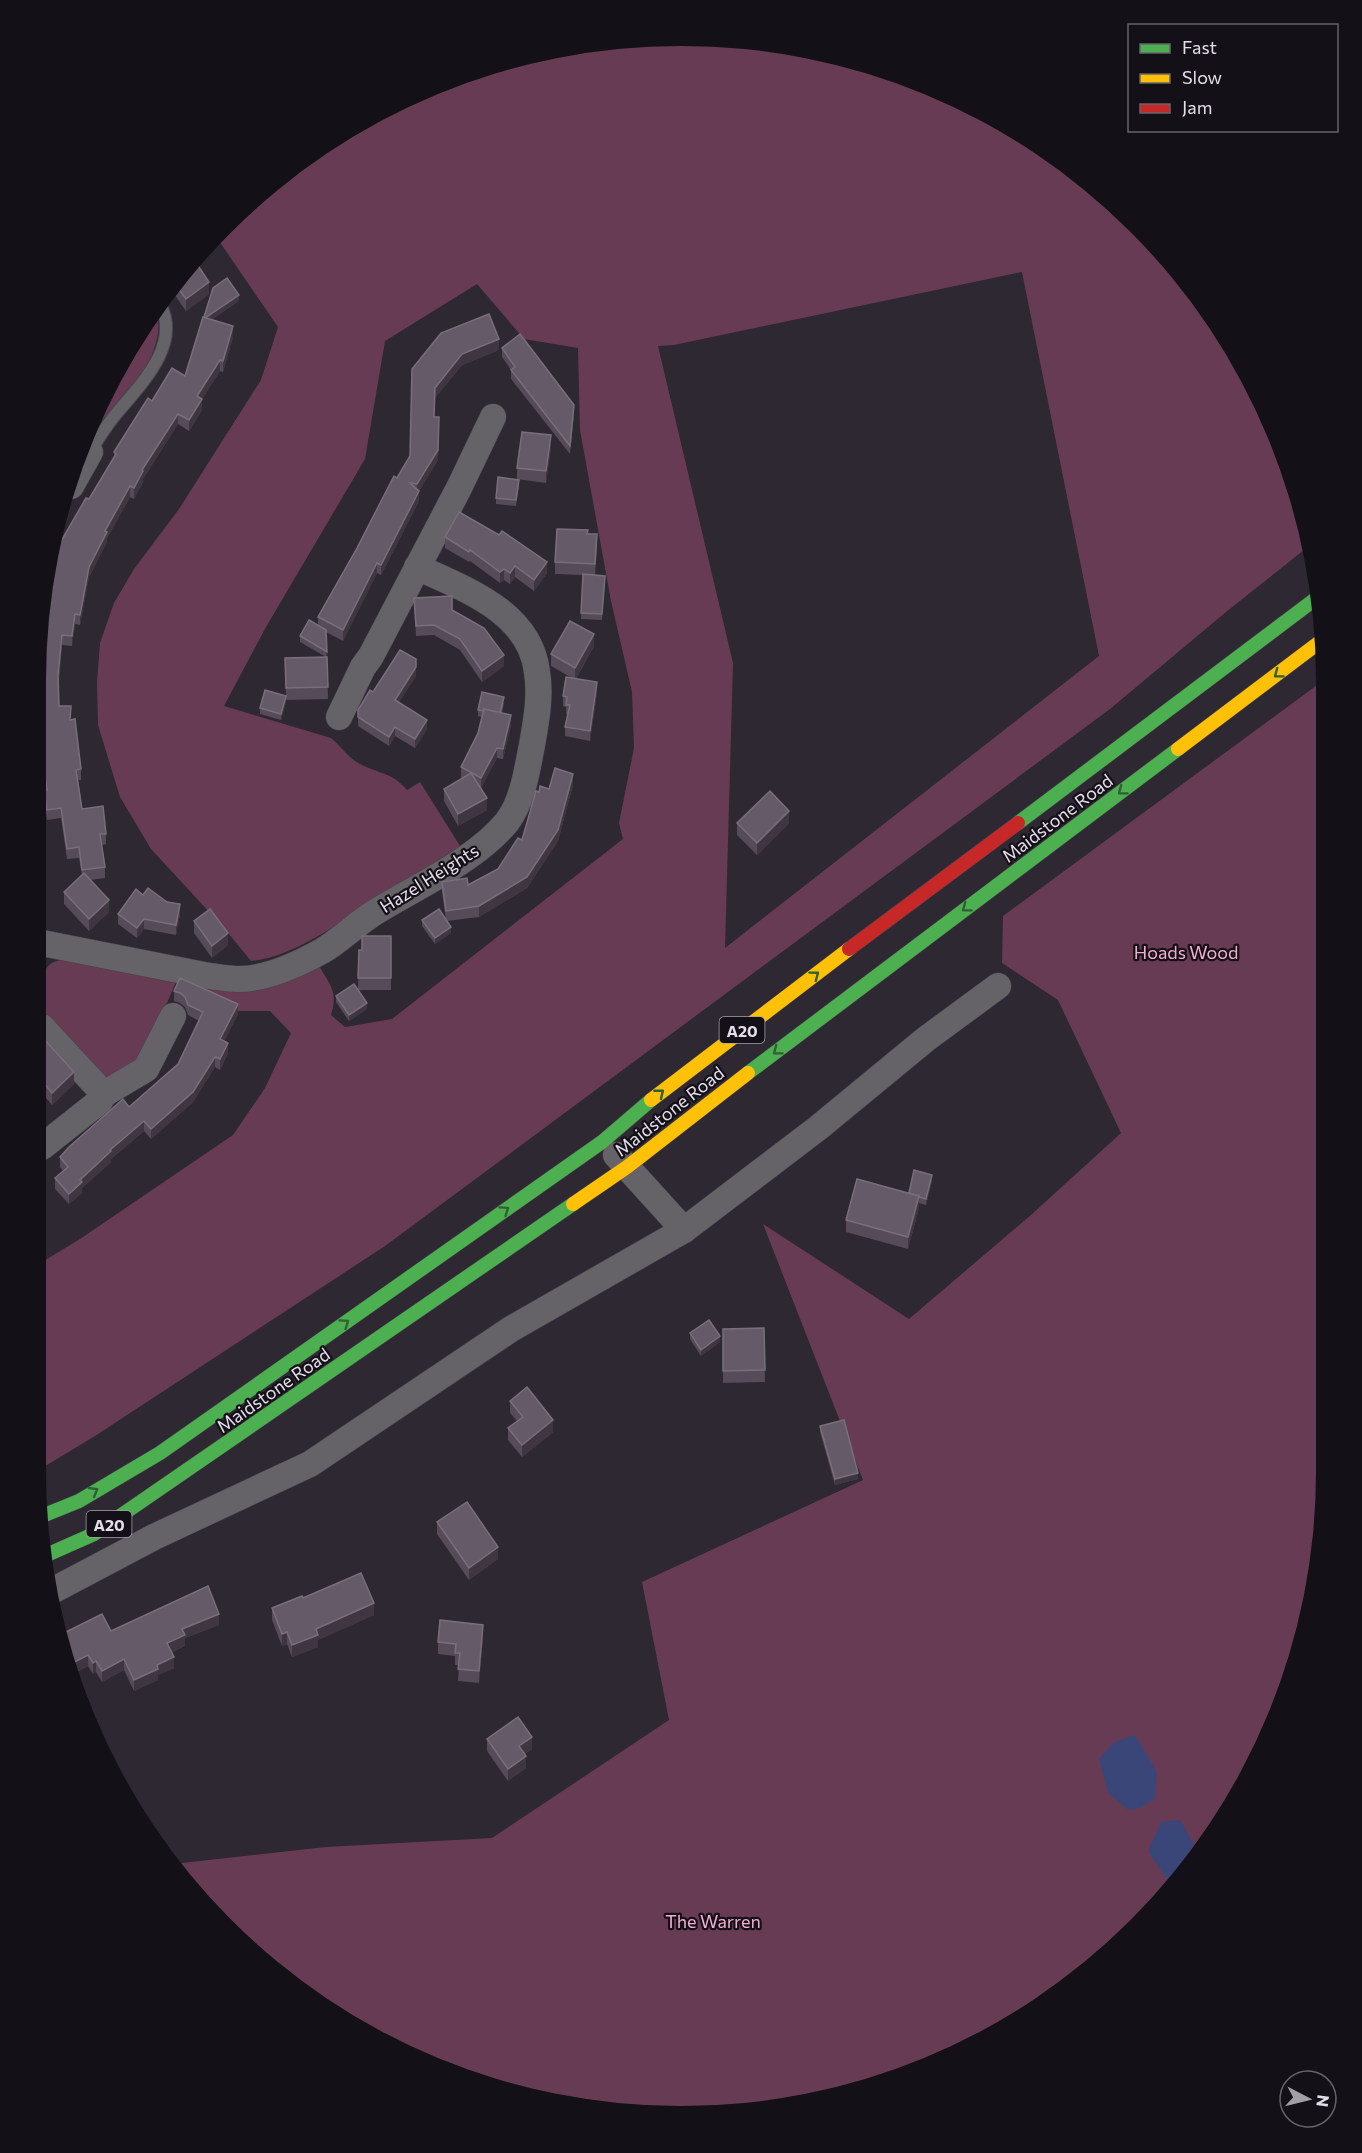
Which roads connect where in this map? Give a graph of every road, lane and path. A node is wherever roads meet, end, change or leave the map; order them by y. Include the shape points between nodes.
1 (164, 314) edge
2 (493, 417) dead end
3 (90, 453) joint
4 (88, 457) edge
5 (417, 567) junction
6 (1310, 603) edge
7 (1314, 646) edge
8 (339, 717) dead end
9 (46, 944) edge
10 (998, 986) dead end
11 (173, 1016) dead end
12 (46, 1031) edge
13 (104, 1094) junction
14 (602, 1142) junction
15 (46, 1144) edge
16 (627, 1167) junction
17 (684, 1230) junction
18 (48, 1513) edge
19 (52, 1553) edge
20 (58, 1588) edge

1 - 3 lane via 166,335 157,360
2 - 5 street
3 - 4 street
5 - 8 street
5 - 9 street, Hazel Heights via 508,616 525,637 537,672 537,718 525,780 508,820 491,838 322,951 268,975 237,979 209,976
14 -> 6 main road, Maidstone Road / A20 via 670,1085
7 -> 16 main road, Maidstone Road / A20
10 - 17 street
11 - 13 street via 146,1069
12 - 13 street
13 - 15 street
14 - 16 street
18 -> 14 main road, Maidstone Road / A20 via 78,1501 160,1453
16 - 17 street
16 - 19 main road, Maidstone Road / A20 via 114,1521
17 - 20 street via 512,1329 310,1464

